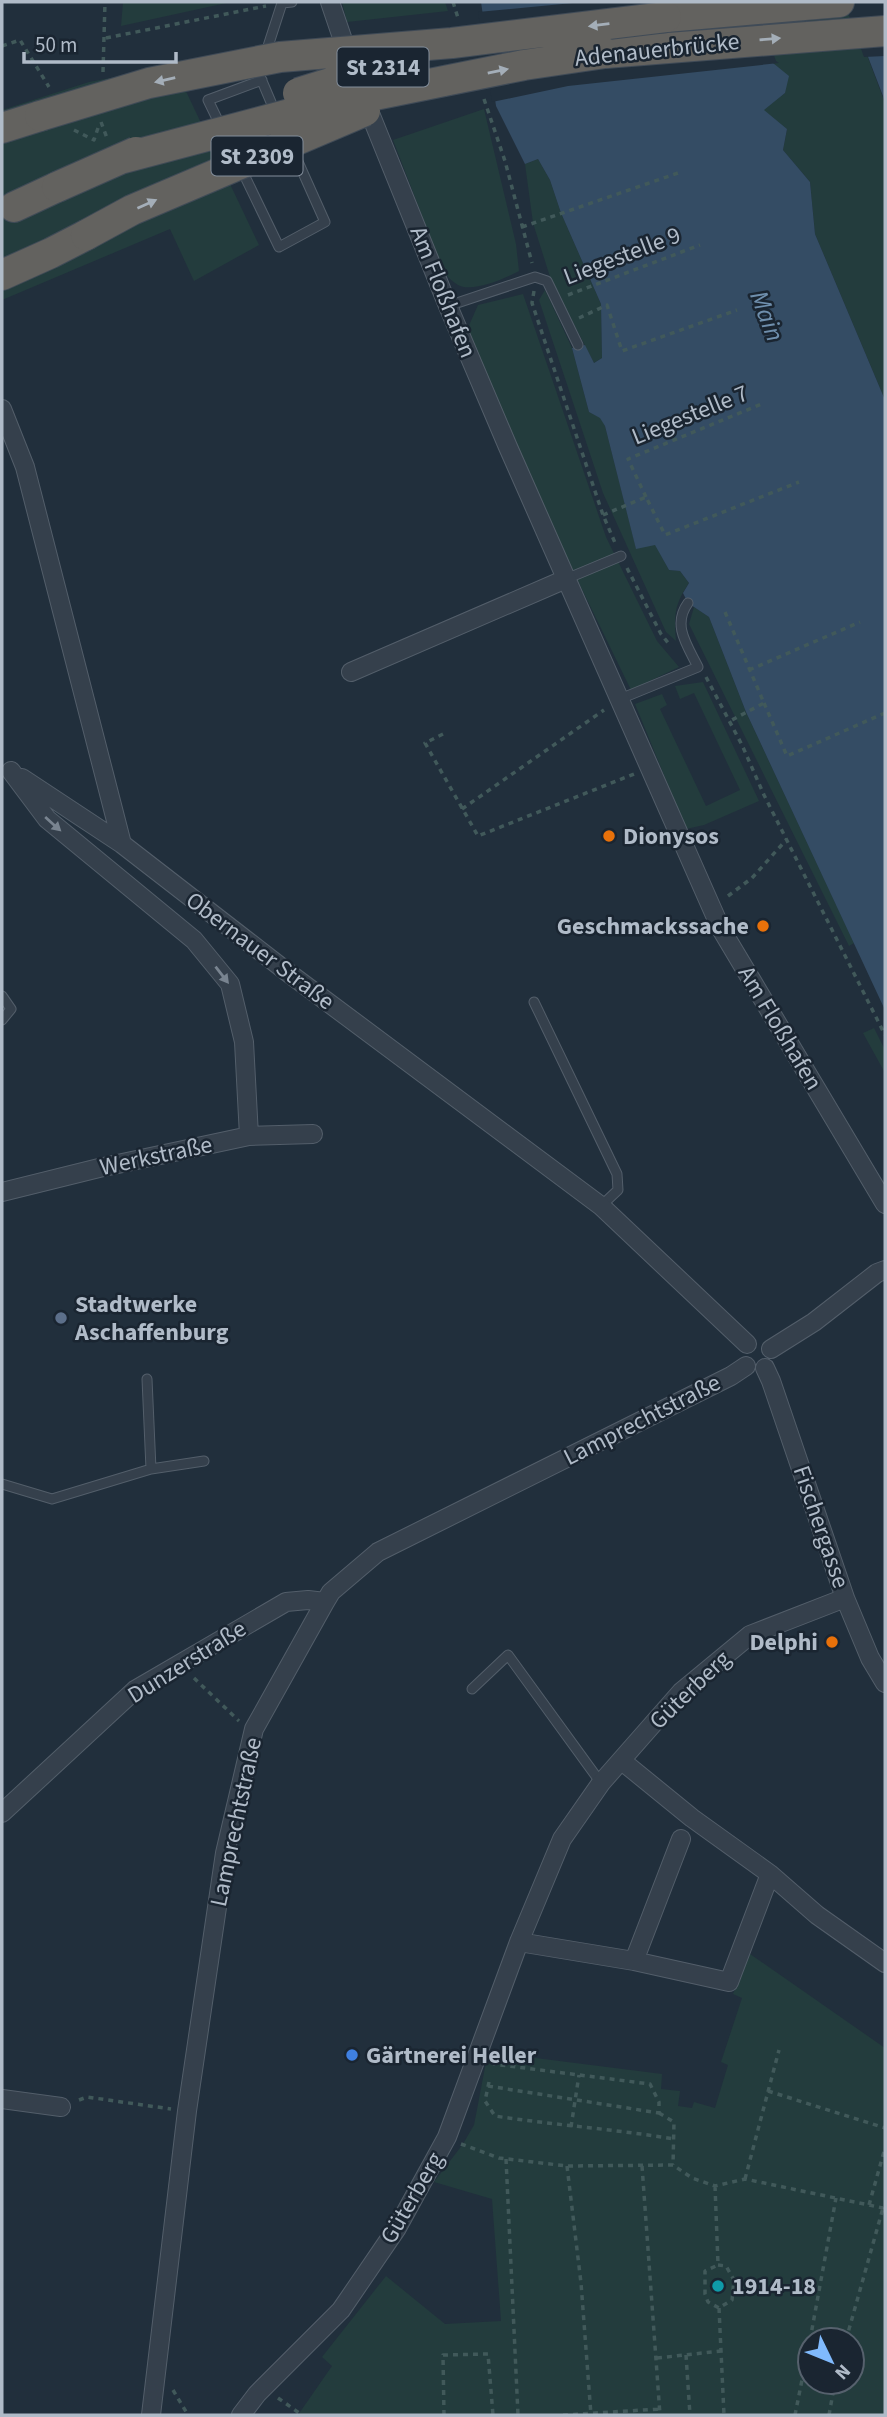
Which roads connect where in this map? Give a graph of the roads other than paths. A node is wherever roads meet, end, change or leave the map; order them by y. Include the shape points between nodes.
1 (330, 2) edge
2 (839, 2) edge
3 (287, 3) edge
4 (885, 31) edge
5 (455, 33) junction
6 (262, 80) junction
7 (431, 84) junction
8 (2, 128) edge
9 (120, 159) junction
10 (15, 207) dead end
11 (2, 275) edge
12 (447, 306) junction
13 (578, 345) dead end
14 (2, 409) edge
15 (621, 556) road end
16 (566, 579) junction
17 (688, 603) dead end
18 (351, 672) dead end
19 (620, 699) junction
20 (6, 768) edge
21 (122, 844) junction
22 (2, 996) edge
23 (534, 1002) dead end
24 (2, 1020) edge
25 (313, 1134) dead end
26 (249, 1136) junction
27 (2, 1192) edge
28 (885, 1204) edge
29 (601, 1206) junction
30 (885, 1270) edge
31 (747, 1345) junction
32 (771, 1349) junction
33 (746, 1366) junction
34 (765, 1368) junction
35 (147, 1379) dead end
36 (204, 1461) dead end
37 (151, 1469) junction
38 (2, 1483) edge
39 (845, 1598) junction
40 (325, 1602) junction
41 (885, 1683) edge
42 (472, 1689) dead end
43 (622, 1761) junction
44 (601, 1783) junction
45 (5, 1803) edge
46 (681, 1839) dead end
47 (770, 1874) junction
48 (519, 1942) junction
49 (634, 1961) junction
50 (885, 1963) edge
51 (2, 2099) edge
52 (61, 2107) road end
53 (151, 2415) edge
54 (241, 2415) edge

1 - 12 street, Am Floßhafen
2 -> 5 highway, Adenauerbrücke, bridge
3 - 6 lane via 259,74
7 -> 4 highway, Adenauerbrücke / St 2309, bridge via 605,53
5 -> 8 highway, bridge via 280,57 149,83
5 - 9 highway, St 2314, bridge via 347,79 186,128
6 - 6 lane via 325,222 279,247 208,100
7 - 9 highway, St 2314, bridge via 320,106
11 -> 7 highway, St 2309, bridge via 132,210
9 - 10 highway, St 2314, bridge
12 - 13 lane via 535,277 547,281
12 - 16 street, Am Floßhafen
14 - 21 street via 25,467
15 - 16 lane
16 - 18 street
16 - 19 street, Am Floßhafen
17 - 19 lane via 681,613 681,625 698,667
19 - 28 street, Am Floßhafen via 722,929
20 - 21 street, Obernauer Straße
20 -> 26 street, Obernauer Straße via 47,819 194,940 230,984 244,1042
21 - 29 street, Obernauer Straße
22 - 24 lane via 11,1009
23 - 29 lane via 617,1174 618,1190
25 - 26 street, Werkstraße
26 - 27 street, Werkstraße
29 - 31 street, Obernauer Straße
30 - 32 street
31 - 32 street via 760,1341
31 - 33 street via 742,1357
32 - 34 street via 772,1358
33 - 34 street
33 - 40 street, Lamprechtstraße via 378,1552 331,1591
34 - 39 street, Fischergasse
35 - 37 lane
36 - 37 lane
37 - 38 lane via 52,1499
39 - 41 street, Fischergasse
39 - 43 street, Güterberg via 750,1634 681,1692
40 - 45 street, Dunzerstraße via 286,1602 135,1690
40 - 53 street, Lamprechtstraße via 254,1729 225,1853 187,2111
42 - 44 lane via 508,1655
43 - 44 street, Güterberg
43 - 47 street
44 - 48 street, Güterberg via 562,1839
46 - 49 street
47 - 49 street via 729,1982
47 - 50 street
48 - 49 street
48 - 54 street, Güterberg via 447,2137 397,2228 341,2310
51 - 52 street

